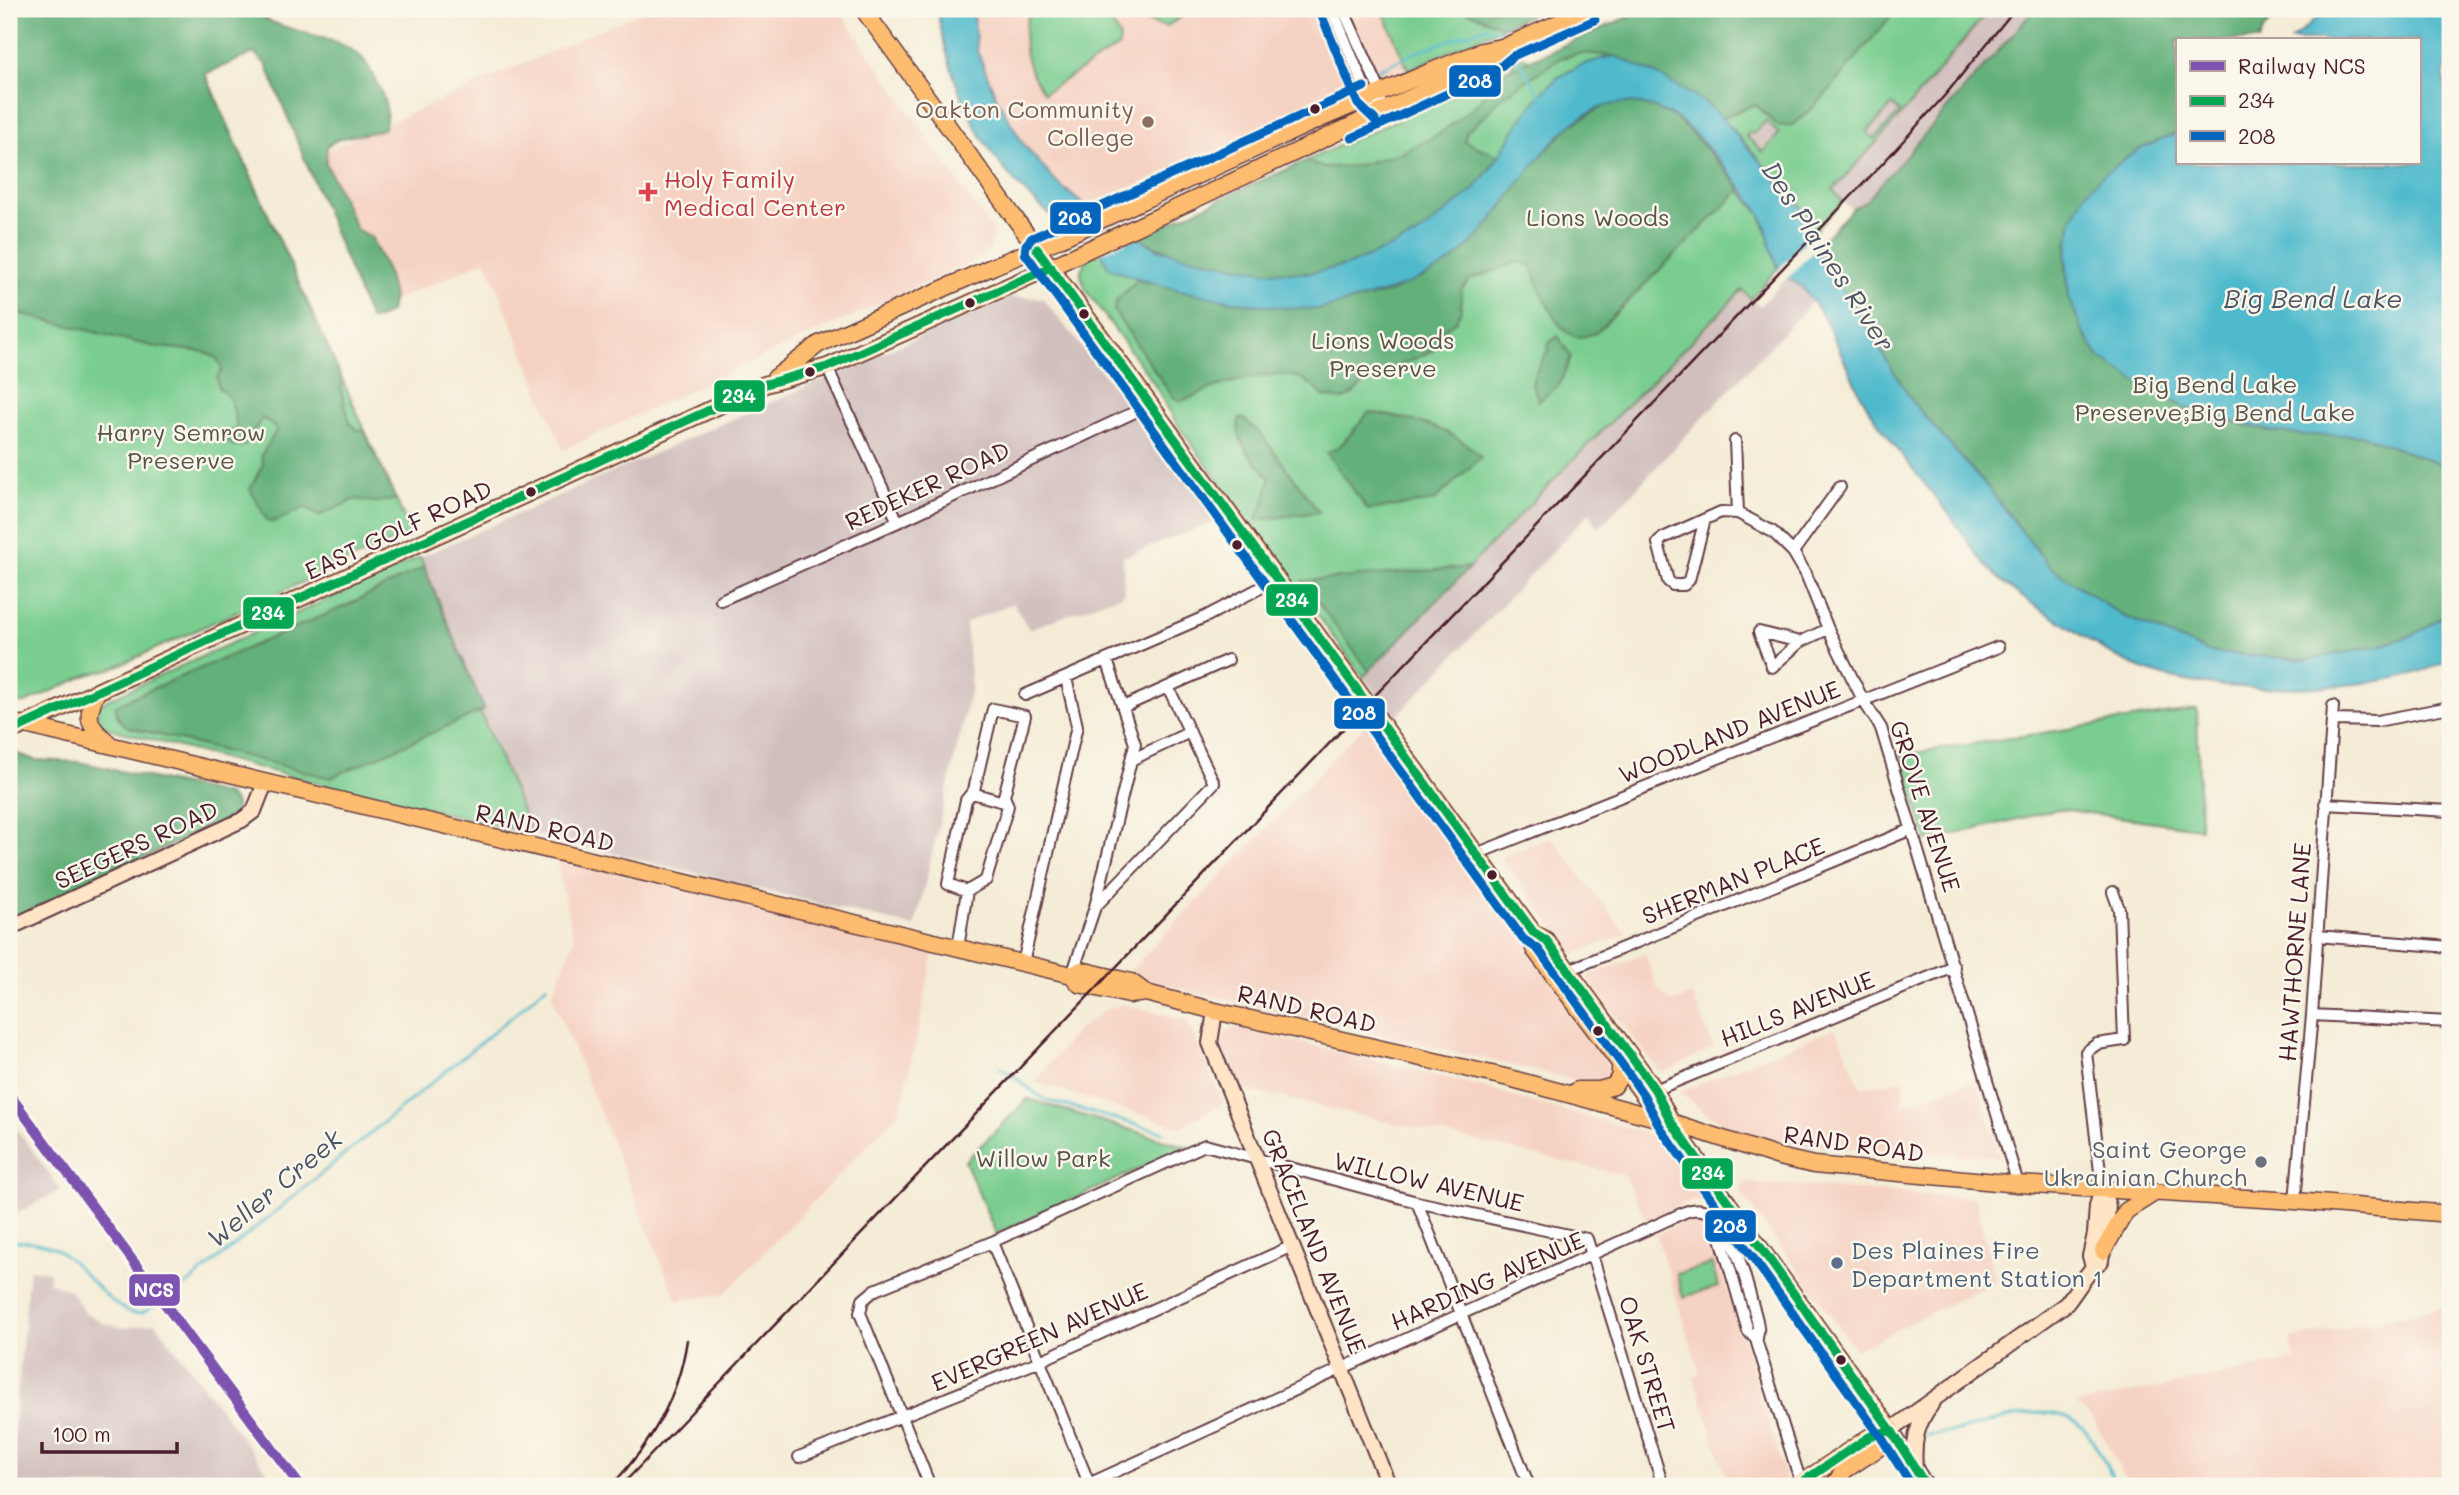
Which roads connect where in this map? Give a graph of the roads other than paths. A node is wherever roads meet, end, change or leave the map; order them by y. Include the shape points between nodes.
1 (863, 9) edge
2 (1332, 9) edge
3 (1343, 9) edge
4 (1590, 9) edge
5 (1506, 46) junction
6 (1375, 95) junction
7 (1382, 111) junction
8 (1037, 249) junction
9 (1051, 267) junction
10 (827, 367) junction
11 (766, 384) junction
12 (1150, 405) junction
13 (1735, 441) dead end
14 (1840, 487) dead end
15 (1738, 513) junction
16 (1705, 519) junction
17 (898, 522) junction
18 (1793, 552) junction
19 (1277, 579) junction
20 (720, 600) dead end
21 (1828, 629) junction
22 (1800, 642) dead end
23 (1997, 647) dead end
24 (1107, 660) junction
25 (1228, 660) dead end
26 (1066, 678) junction
27 (1168, 687) junction
28 (97, 692) junction
29 (1025, 695) dead end
30 (1863, 700) junction
31 (2333, 706) dead end
32 (1123, 707) junction
33 (2450, 707) edge
34 (2332, 720) junction
35 (9, 721) edge
36 (25, 725) junction
37 (9, 732) edge
38 (1190, 732) junction
39 (113, 746) junction
40 (1131, 760) junction
41 (265, 783) junction
42 (972, 793) junction
43 (1007, 803) junction
44 (2325, 804) junction
45 (2450, 811) edge
46 (1912, 829) junction
47 (1476, 854) junction
48 (967, 891) junction
49 (2113, 892) dead end
50 (1096, 906) junction
51 (9, 928) edge
52 (1533, 932) junction
53 (2317, 936) junction
54 (2450, 947) edge
55 (958, 948) junction
56 (1023, 963) junction
57 (1954, 967) junction
58 (1569, 970) junction
59 (1072, 975) junction
60 (1215, 1010) junction
61 (2312, 1015) junction
62 (2450, 1021) edge
63 (1620, 1061) junction
64 (1554, 1090) junction
65 (1655, 1090) junction
66 (1671, 1122) junction
67 (1258, 1160) junction
68 (2018, 1184) junction
69 (2102, 1189) junction
70 (2157, 1192) junction
71 (2295, 1201) junction
72 (1417, 1202) junction
73 (2450, 1214) edge
74 (992, 1242) junction
75 (1292, 1245) junction
76 (2104, 1251) junction
77 (1593, 1255) junction
78 (2092, 1267) junction
79 (1460, 1316) junction
80 (1040, 1361) junction
81 (1342, 1367) junction
82 (1938, 1396) junction
83 (902, 1417) junction
84 (1891, 1430) junction
85 (799, 1457) dead end
86 (1915, 1469) junction
87 (1088, 1485) edge
88 (1801, 1485) edge
89 (930, 1486) edge
90 (1390, 1486) edge
91 (1529, 1486) edge
92 (1663, 1486) edge
93 (1833, 1486) edge
94 (1926, 1486) edge

1 - 8 main road
2 - 6 street
3 - 6 street
4 - 5 main road, EAST GOLF ROAD
5 - 6 main road, EAST GOLF ROAD via 1482,51
5 - 7 main road, EAST GOLF ROAD via 1489,61
6 - 7 street
6 - 8 main road, EAST GOLF ROAD
7 - 9 main road, EAST GOLF ROAD
8 - 9 main road
8 - 11 main road, EAST GOLF ROAD via 819,344
9 - 10 main road, EAST GOLF ROAD
9 - 12 main road
10 - 11 main road, EAST GOLF ROAD
10 - 17 street
11 - 28 main road, EAST GOLF ROAD
12 - 17 street, REDEKER ROAD
12 - 19 main road
13 - 15 street
14 - 18 street
15 - 16 street via 1720,512
15 - 18 street, GROVE AVENUE via 1773,532
16 - 16 street via 1689,580 1672,585 1658,543
17 - 20 street, REDEKER ROAD
18 - 21 street, GROVE AVENUE
19 - 24 street via 1208,616
19 - 47 main road
21 - 22 street
21 - 30 street, GROVE AVENUE
23 - 30 street, WOODLAND AVENUE
24 - 26 street
24 - 32 street
25 - 27 street
26 - 29 street
26 - 56 street via 1077,726
27 - 32 street
27 - 38 street
28 - 36 main road, EAST GOLF ROAD
28 - 39 main road via 89,719
30 - 46 street, GROVE AVENUE via 1881,728
30 - 47 street, WOODLAND AVENUE
31 - 34 street, HAWTHORNE LANE
32 - 40 street via 1135,744
33 - 34 street via 2377,721
34 - 44 street, HAWTHORNE LANE
35 - 36 main road, RAND ROAD
36 - 37 main road, EAST GOLF ROAD
36 - 39 main road, RAND ROAD
38 - 40 street
38 - 50 street via 1214,783
39 - 41 main road, RAND ROAD
40 - 50 street
41 - 51 street, SEEGERS ROAD via 254,811 242,820
41 - 55 main road, RAND ROAD
42 - 43 street
42 - 43 street via 993,709 1025,716 1004,796
42 - 48 street via 966,800 948,884
43 - 48 street via 986,880
44 - 45 street
44 - 53 street, HAWTHORNE LANE
46 - 57 street, GROVE AVENUE
46 - 58 street, SHERMAN PLACE
47 - 52 main road
48 - 55 street
49 - 69 street via 2119,909 2124,1040 2097,1044 2086,1052
50 - 59 street
52 - 58 main road via 1546,940
52 - 63 main road via 1534,949
53 - 54 street
53 - 61 street, HAWTHORNE LANE
55 - 56 main road, RAND ROAD
56 - 59 main road, RAND ROAD
57 - 65 street, HILLS AVENUE
57 - 68 street, GROVE AVENUE
58 - 65 main road
59 - 60 main road, RAND ROAD via 1079,984 1129,995 1146,993
60 - 64 main road, RAND ROAD
60 - 67 street, GRACELAND AVENUE via 1210,1042
61 - 62 street
61 - 71 street, HAWTHORNE LANE
63 - 64 main road via 1619,1079 1610,1088
63 - 66 main road via 1646,1098
64 - 66 main road, RAND ROAD
65 - 66 main road
66 - 68 main road, RAND ROAD via 1814,1165
66 - 84 main road
67 - 72 street, WILLOW AVENUE
67 - 74 street, WILLOW AVENUE via 1205,1145
67 - 75 street, GRACELAND AVENUE
68 - 69 main road, RAND ROAD
69 - 70 main road, RAND ROAD
69 - 76 street via 2108,1206
69 - 78 street
70 - 71 main road, RAND ROAD
70 - 76 main road via 2126,1211
71 - 73 main road, RAND ROAD
72 - 77 street, WILLOW AVENUE via 1587,1239
72 - 79 street
74 - 80 street
74 - 83 street, WILLOW AVENUE via 875,1290 863,1300 860,1313
75 - 80 street, EVERGREEN AVENUE
75 - 81 street, GRACELAND AVENUE
76 - 78 street via 2101,1261
77 - 79 street, HARDING AVENUE
77 - 88 street, HARDING AVENUE via 1693,1209 1702,1209 1725,1228 1737,1252 1759,1328 1756,1339
77 - 92 street, OAK STREET
78 - 82 street via 2066,1304
79 - 81 street, HARDING AVENUE
79 - 91 street
80 - 83 street, EVERGREEN AVENUE
80 - 87 street
81 - 87 street, HARDING AVENUE
81 - 90 street, GRACELAND AVENUE
82 - 84 street
82 - 86 street via 1915,1432
83 - 85 street, EVERGREEN AVENUE
83 - 89 street
84 - 86 street
84 - 88 main road via 1869,1437
84 - 93 main road via 1877,1449 1845,1470
86 - 94 street

